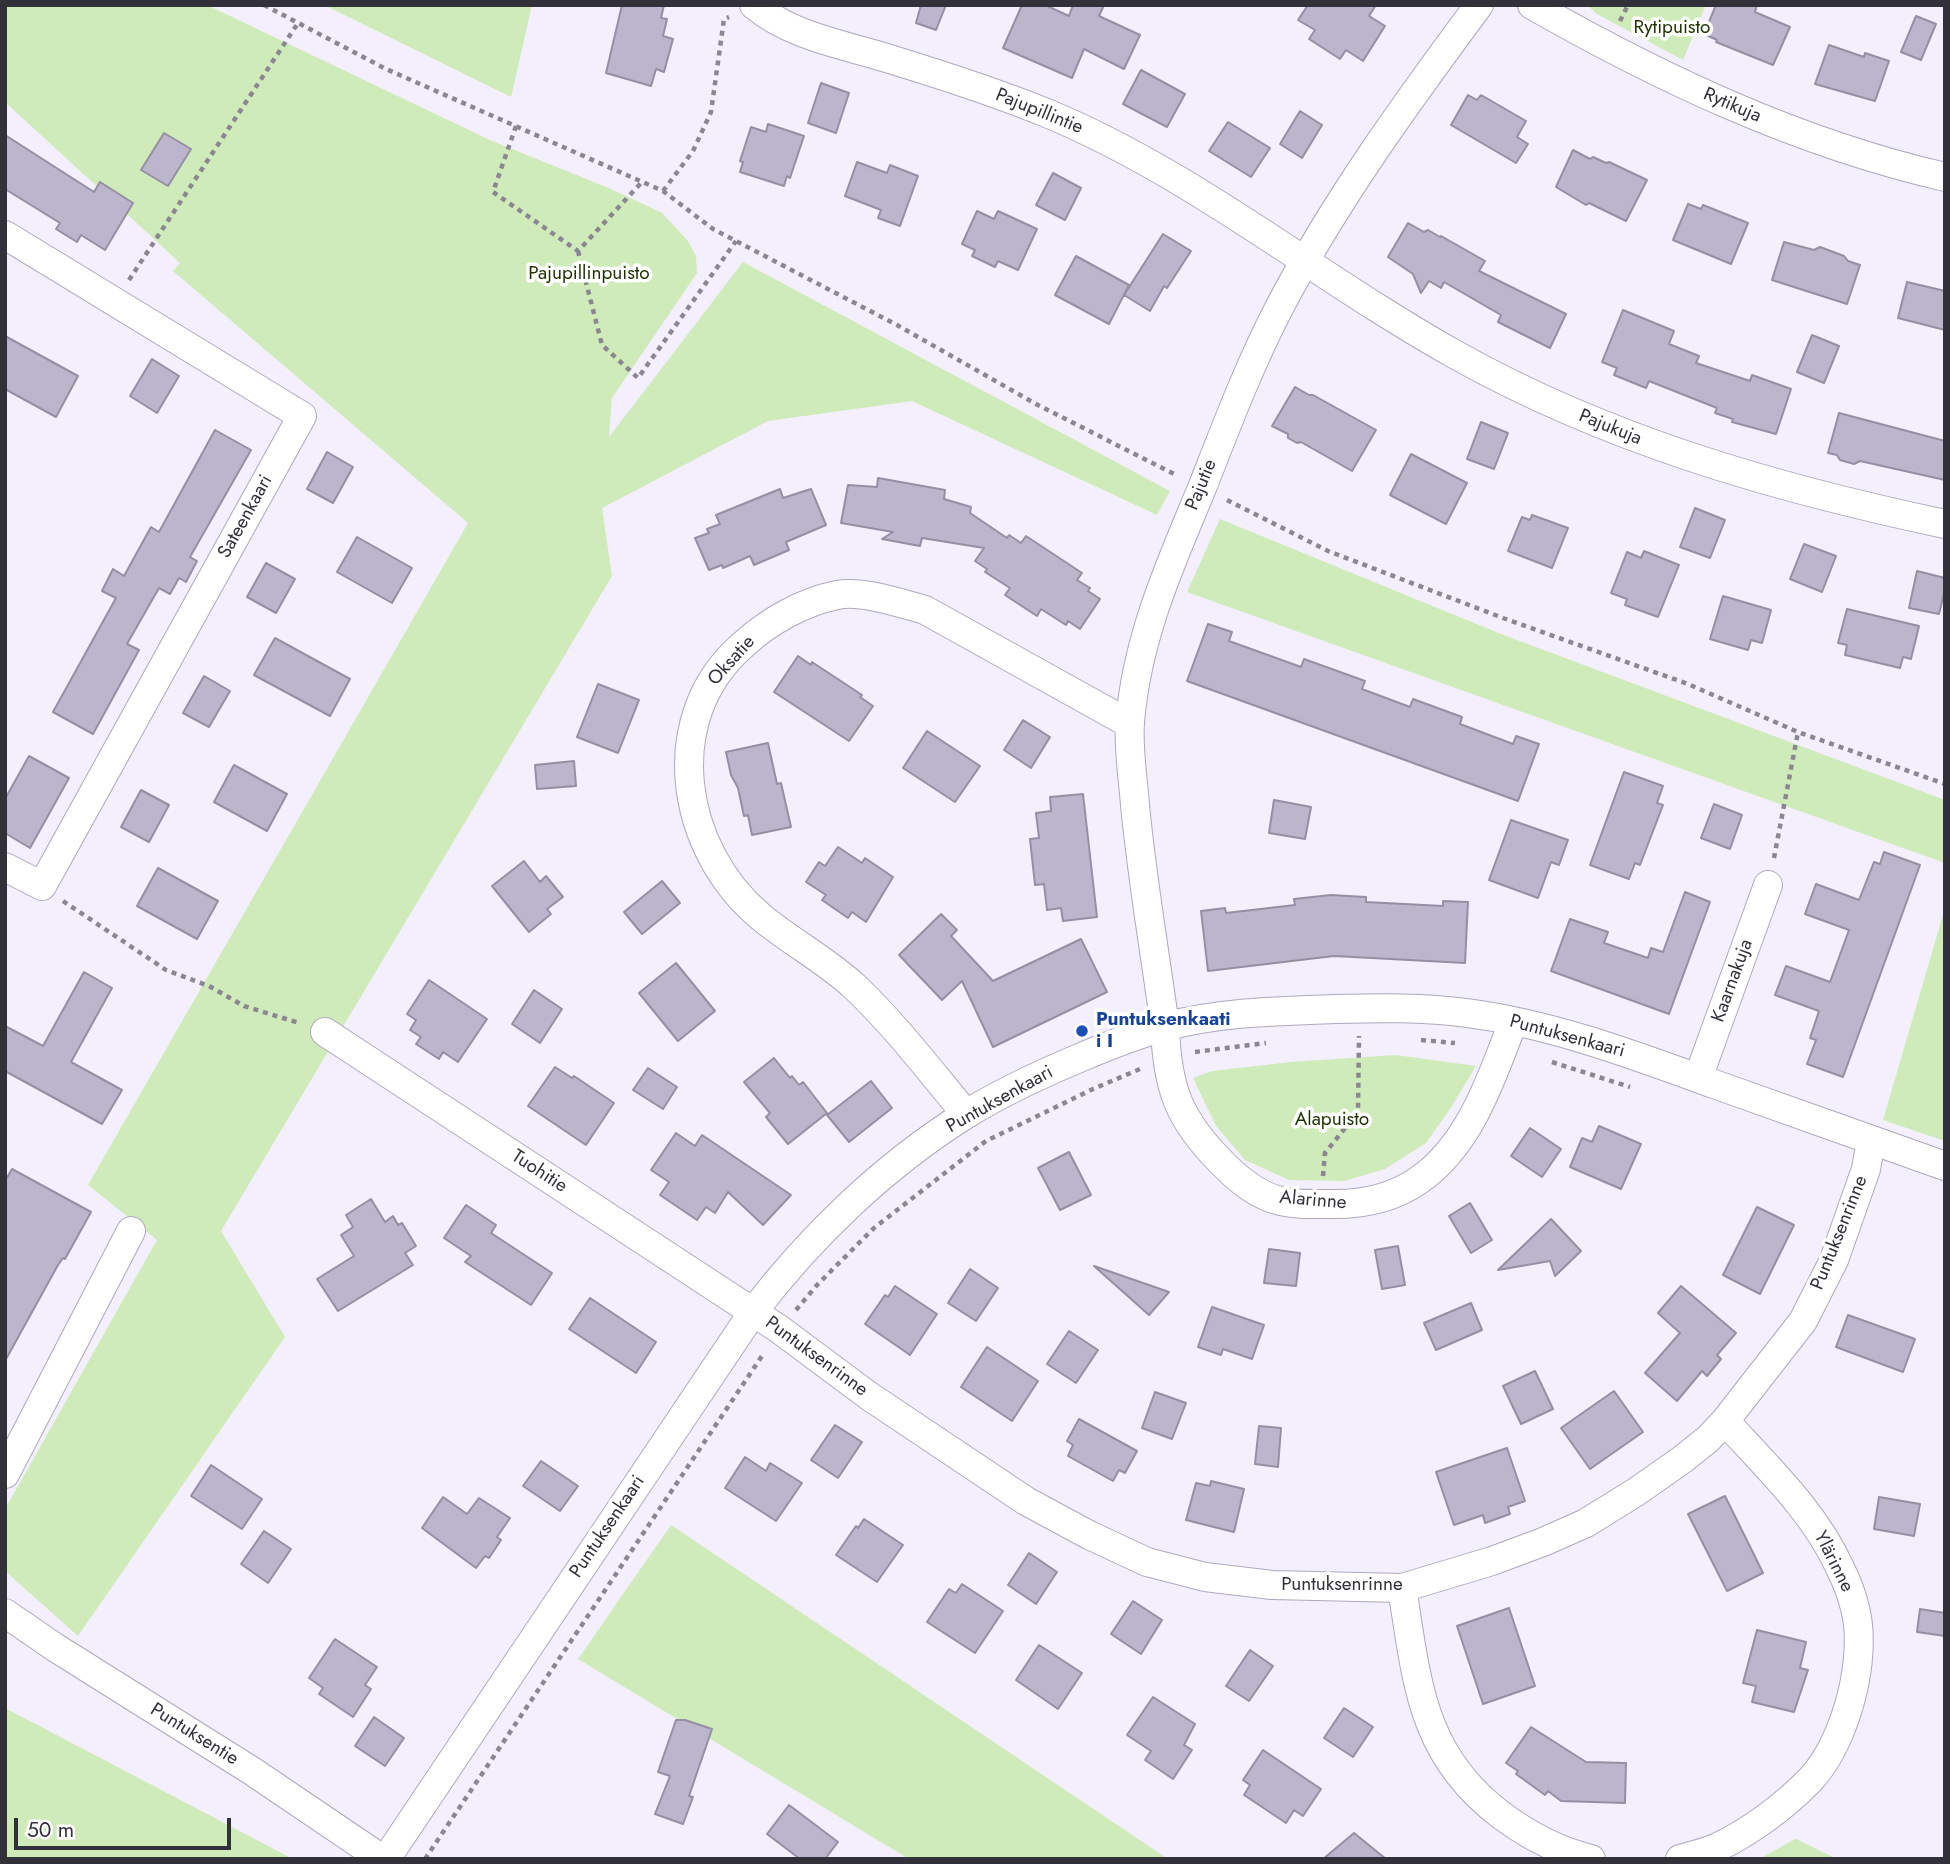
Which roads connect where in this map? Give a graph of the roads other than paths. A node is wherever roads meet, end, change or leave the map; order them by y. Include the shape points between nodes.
1 (1479, 5) edge
2 (1532, 5) edge
3 (743, 10) edge
4 (1945, 177) edge
5 (5, 235) edge
6 (1305, 261) junction
7 (1945, 524) edge
8 (1130, 724) junction
9 (5, 867) edge
10 (1768, 885) road end
11 (1165, 1027) junction
12 (324, 1032) road end
13 (1508, 1034) junction
14 (1698, 1077) junction
15 (966, 1114) junction
16 (1871, 1140) junction
17 (1945, 1166) edge
18 (131, 1231) dead end
19 (752, 1312) junction
20 (1725, 1421) junction
21 (5, 1474) edge
22 (1402, 1588) junction
23 (5, 1613) edge
24 (384, 1859) edge
25 (1591, 1859) edge
26 (1681, 1859) edge

1 - 6 street, Pajutie
2 - 4 street, Rytikuja via 1669,79 1742,110 1862,156
3 - 6 street, Pajupillintie via 1048,113 1171,174
5 - 9 street, Sateenkaari via 302,416 42,886
6 - 7 street, Pajukuja via 1366,303 1457,355 1608,428 1766,480
6 - 8 street, Pajutie via 1231,410 1168,565 1149,619
8 - 11 street, Pajutie via 1137,825
8 - 15 street, Oksatie via 925,610 838,595 772,622 734,653 701,699 690,734 688,773 695,814 710,854 730,886 761,917 845,978 885,1016
10 - 14 street, Kaarnakuja
11 - 13 street, Puntuksenkaari via 1285,1010 1396,1007 1467,1013
11 - 13 street, Alarinne via 1166,1059 1177,1102 1191,1129 1232,1174 1280,1201 1355,1205 1394,1194 1420,1180 1444,1158 1482,1098
11 - 15 street, Puntuksenkaari via 1037,1076
12 - 19 street, Tuohitie
13 - 14 street, Puntuksenkaari via 1597,1042
14 - 16 street, Puntuksenkaari
15 - 19 street, Puntuksenkaari via 846,1207
16 - 17 street, Puntuksenkaari
16 - 20 street, Puntuksenrinne via 1866,1169 1834,1260 1803,1321
18 - 21 street
19 - 22 street, Puntuksenrinne via 1026,1501 1147,1562 1205,1577 1272,1585
19 - 24 street, Puntuksenkaari
20 - 22 street, Puntuksenrinne via 1683,1459 1586,1523 1492,1561
20 - 26 street, Ylärinne via 1785,1486 1840,1566 1855,1609 1859,1652 1852,1695 1838,1737 1812,1777 1756,1823 1716,1848
22 - 25 street via 1424,1708 1439,1747 1457,1774 1525,1833
23 - 24 street, Puntuksentie

